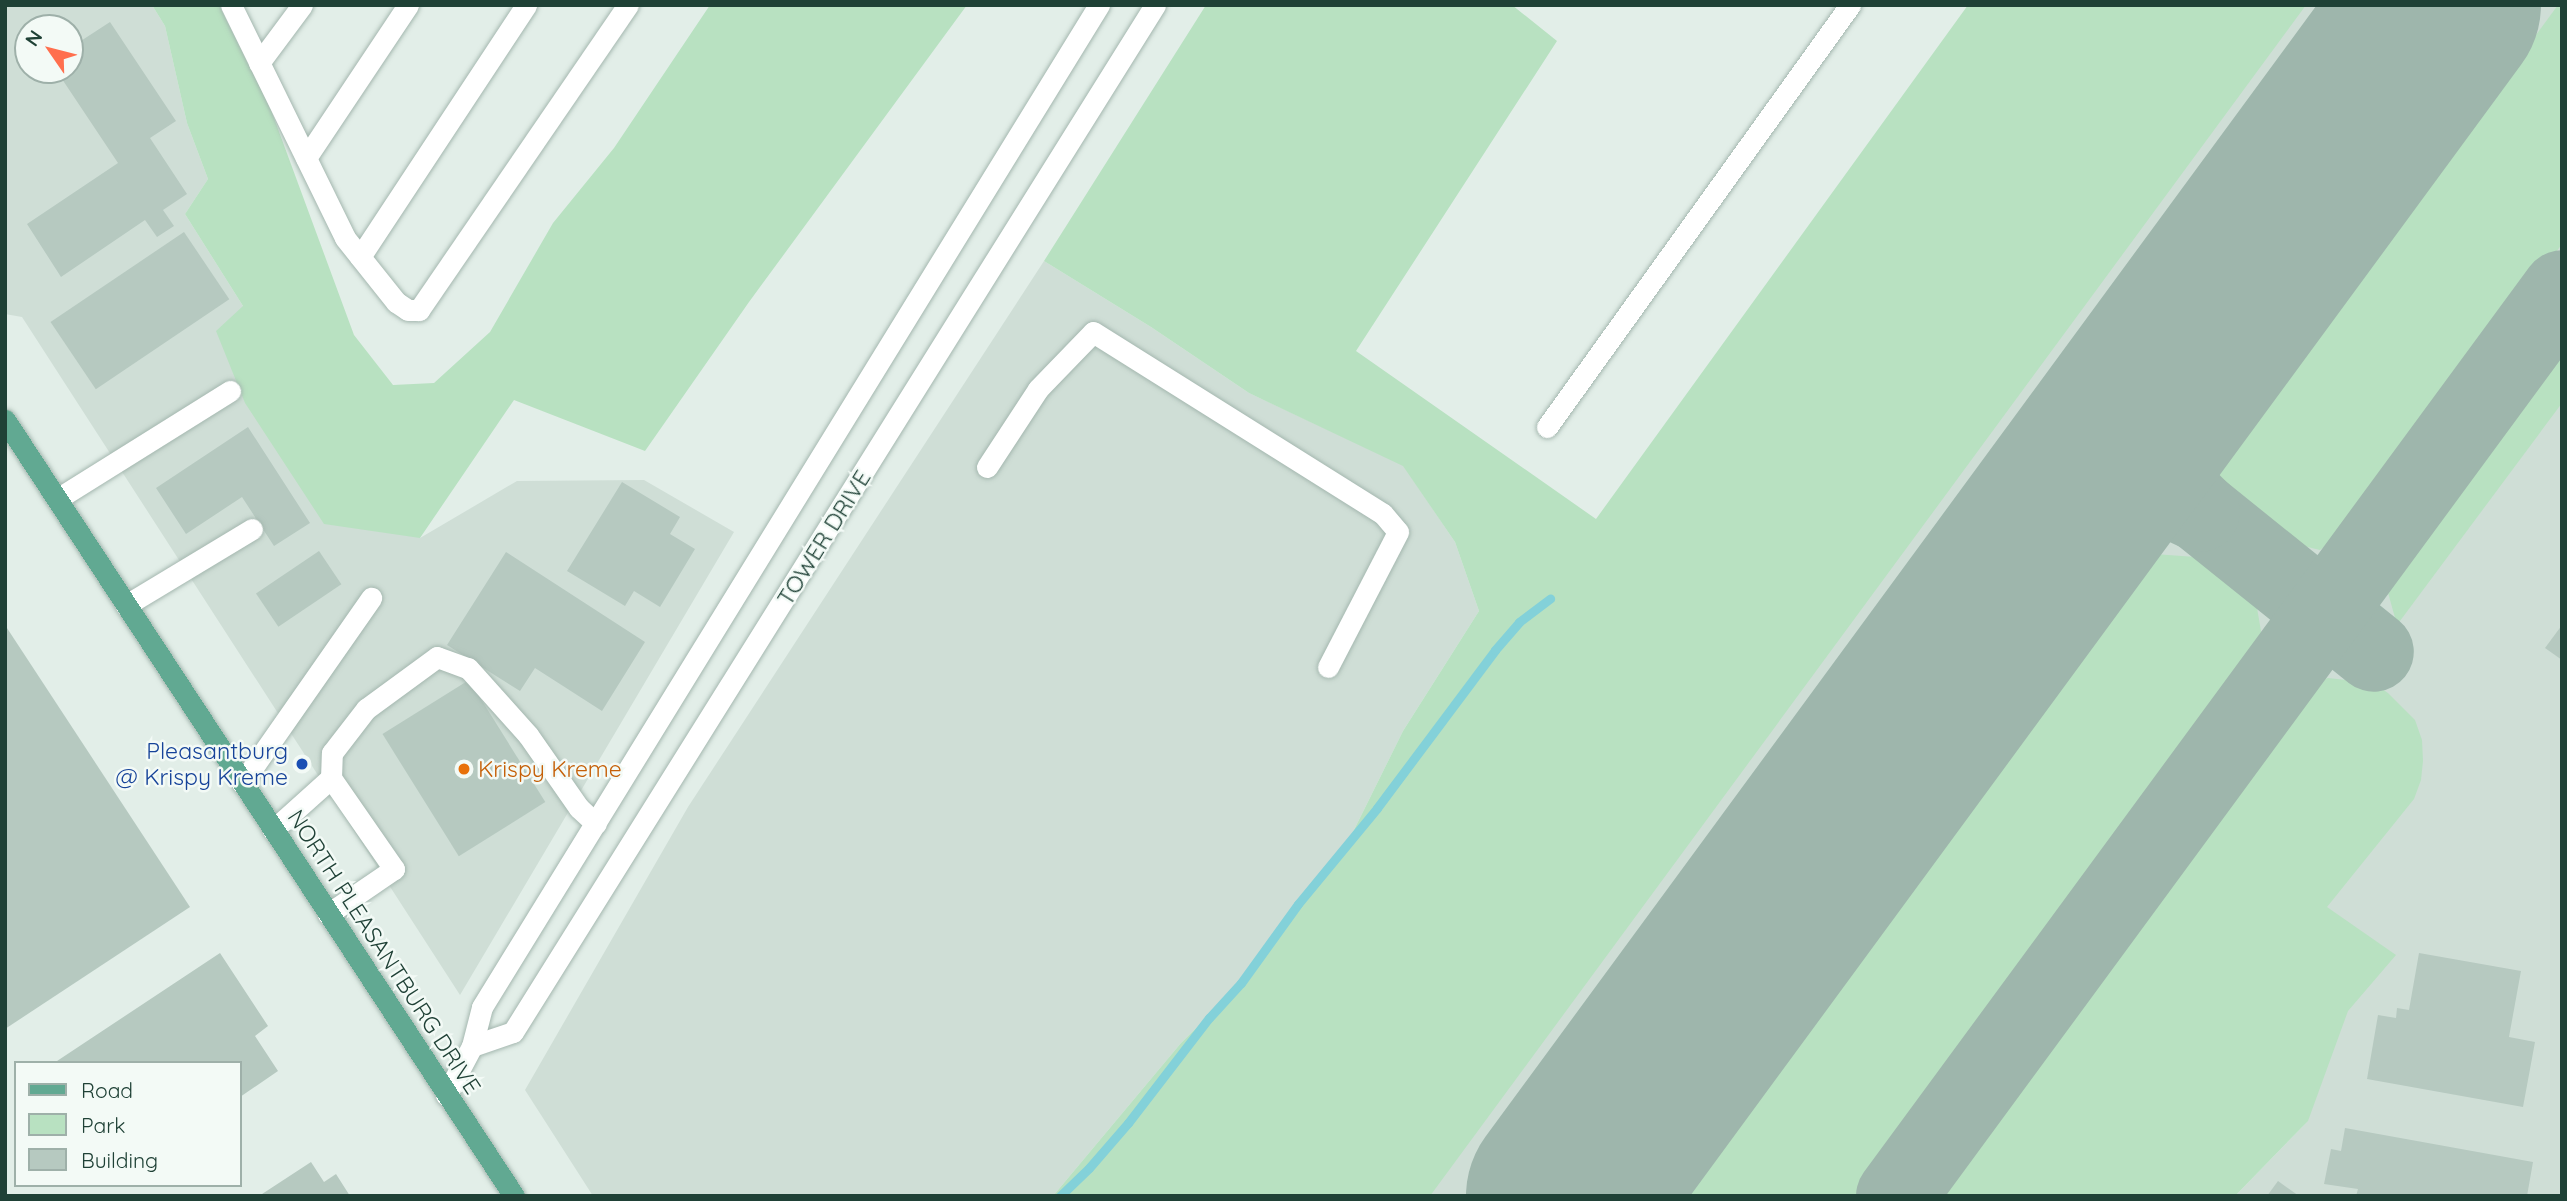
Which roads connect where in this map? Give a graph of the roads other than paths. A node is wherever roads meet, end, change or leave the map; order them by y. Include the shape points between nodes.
1 (231, 5) edge
2 (302, 5) edge
3 (408, 5) edge
4 (526, 5) edge
5 (628, 5) edge
6 (1099, 5) edge
7 (1155, 5) edge
8 (1850, 5) edge
9 (259, 63) junction
10 (306, 158) junction
11 (360, 257) junction
12 (230, 391) dead end
13 (5, 420) edge
14 (1547, 427) dead end
15 (987, 467) dead end
16 (57, 499) junction
17 (252, 529) dead end
18 (372, 598) dead end
19 (126, 605) junction
20 (1328, 667) dead end
21 (331, 778) junction
22 (242, 783) junction
23 (596, 824) junction
24 (273, 830) junction
25 (328, 914) junction
26 (472, 1046) junction
27 (446, 1095) junction
28 (514, 1196) edge

1 - 9 street
2 - 9 street
3 - 10 street
4 - 11 street
5 - 11 street via 419,310 408,310 396,302
6 - 23 street, TOWER DRIVE
7 - 26 street, TOWER DRIVE via 513,1032
8 - 14 street
9 - 10 street
10 - 11 street via 345,238
12 - 16 street
13 - 16 main road, NORTH PLEASANTBURG DRIVE
15 - 20 street via 1038,389 1093,332 1383,514 1398,532
16 - 19 main road, NORTH PLEASANTBURG DRIVE
17 - 19 street
18 - 22 street
19 - 22 main road, NORTH PLEASANTBURG DRIVE
21 - 23 street via 332,753 366,709 437,657 468,668 528,735 579,808
21 - 24 street
21 - 25 street via 394,869
22 - 24 main road, NORTH PLEASANTBURG DRIVE
23 - 26 street, TOWER DRIVE via 482,1007
24 - 25 main road, NORTH PLEASANTBURG DRIVE
25 - 27 main road, NORTH PLEASANTBURG DRIVE
26 - 27 street, TOWER DRIVE
27 - 28 main road, NORTH PLEASANTBURG DRIVE

